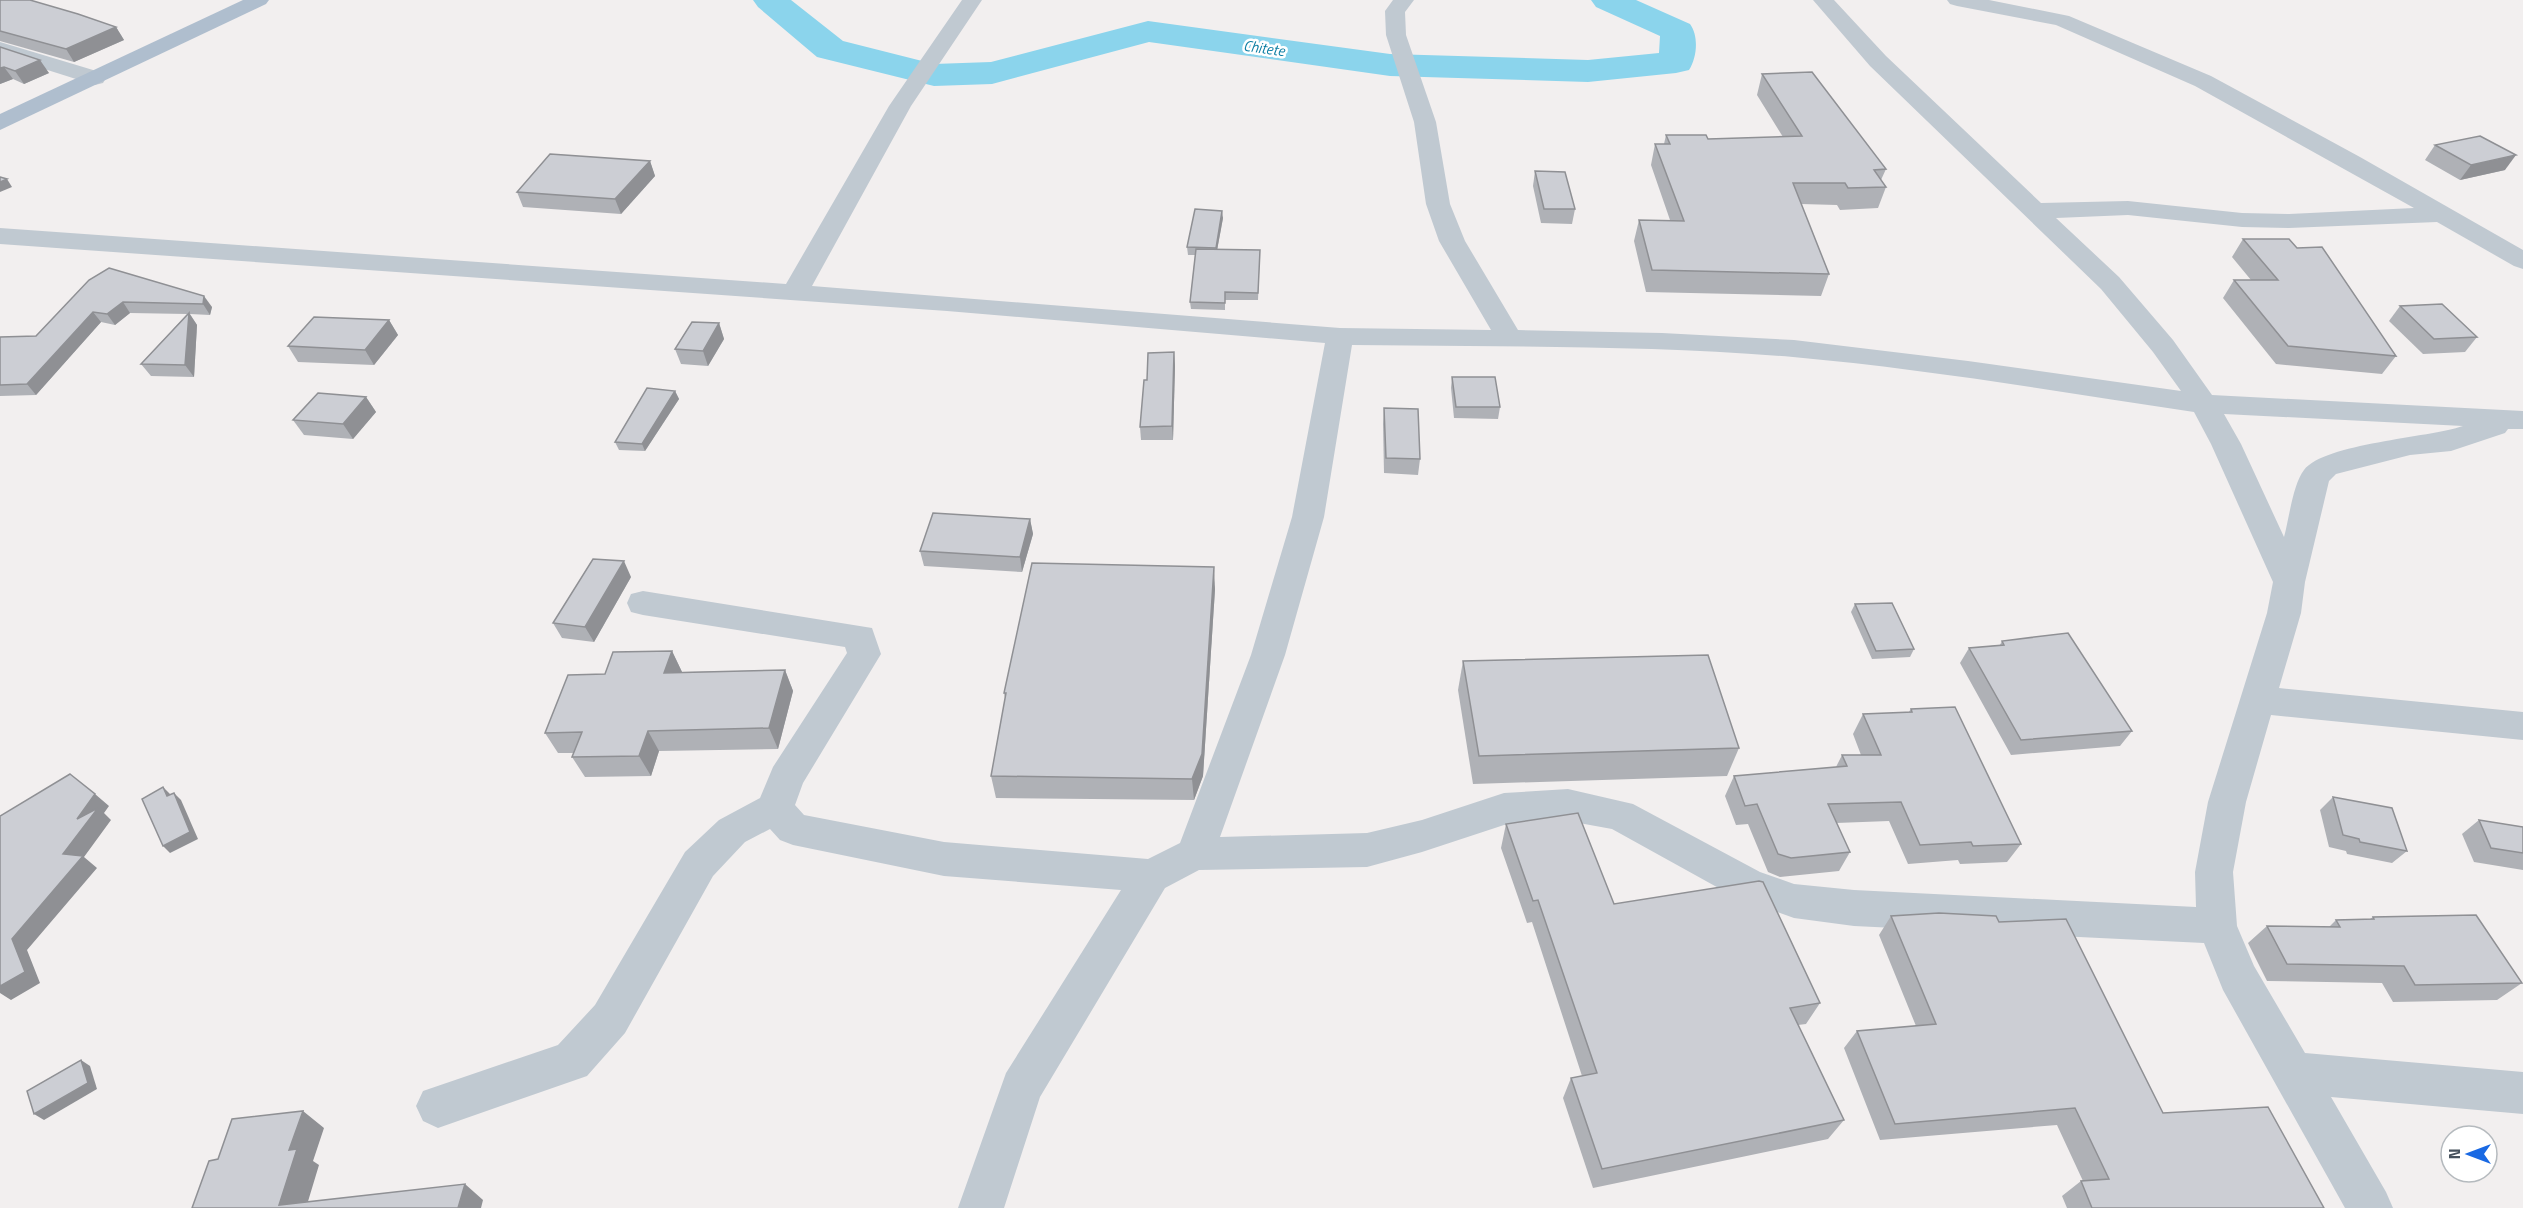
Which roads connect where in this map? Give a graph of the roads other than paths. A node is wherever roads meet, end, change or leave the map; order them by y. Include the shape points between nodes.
1 (259, 0) edge
2 (972, 0) edge
3 (1404, 0) edge
4 (1823, 0) edge
5 (1957, 0) edge
6 (0, 48) edge
7 (95, 78) junction
8 (0, 123) edge
9 (2035, 211) junction
10 (2442, 214) junction
11 (0, 236) edge
12 (2523, 261) edge
13 (795, 292) junction
14 (1340, 336) junction
15 (1510, 339) junction
16 (2204, 404) junction
17 (2520, 418) edge
18 (2289, 582) junction
19 (643, 603) dead end
20 (2256, 700) junction
21 (2523, 726) edge
22 (775, 808) junction
23 (1195, 854) junction
24 (1151, 876) junction
25 (2217, 926) junction
26 (2294, 1073) junction
27 (2523, 1093) edge
28 (438, 1106) dead end
29 (981, 1208) edge
30 (2370, 1208) edge

1 - 7 main road
2 - 13 street via 942,38 865,164
3 - 15 street via 1395,11 1396,35 1425,122 1438,204 1452,241
4 - 9 street via 1878,61
5 - 10 street via 2062,20 2093,32 2203,81
6 - 7 street
7 - 8 main road
9 - 10 street via 2128,208 2289,221
9 - 16 street via 2110,283 2163,346
10 - 12 street
11 - 13 street
13 - 14 street
14 - 15 street
14 - 23 street via 1308,517 1268,655
15 - 16 street via 1662,341 1794,349 1968,369
16 - 17 street
16 - 18 street
17 - 18 street via 2451,441 2410,445 2326,466 2315,477
18 - 20 street via 2284,614
19 - 22 street via 860,637 864,654 786,778
20 - 21 street
20 - 25 street via 2227,802 2214,872
22 - 24 street via 793,829 944,859
22 - 28 street via 732,831 699,864 610,1019 572,1061
23 - 24 street
23 - 25 street via 1367,850 1504,809 1568,805 1620,815 1747,884 1794,901 1854,908
24 - 29 street via 1021,1088
25 - 26 street via 2238,977
26 - 27 street
26 - 30 street

